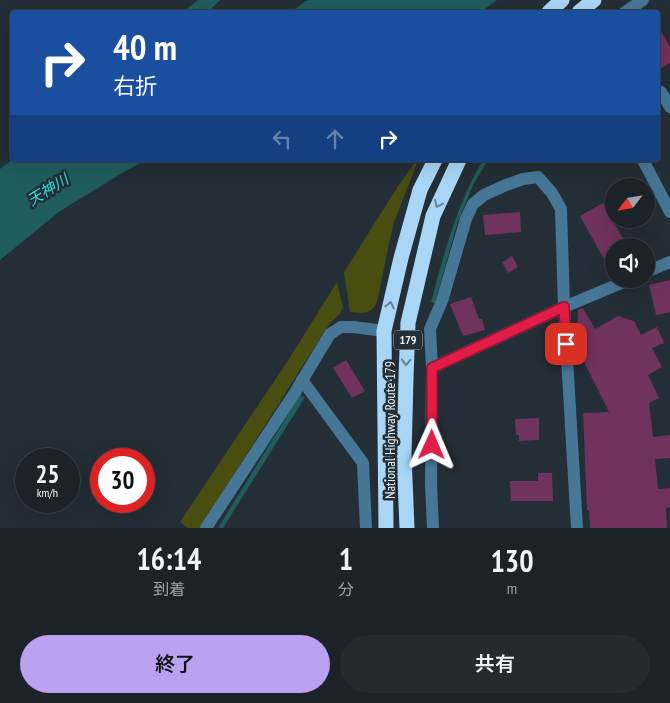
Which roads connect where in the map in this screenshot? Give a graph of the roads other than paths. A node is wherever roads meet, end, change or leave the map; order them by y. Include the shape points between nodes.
1 (562, 0) edge
2 (594, 0) edge
3 (643, 0) edge
4 (551, 10) edge
5 (582, 10) edge
6 (628, 10) edge
7 (660, 93) edge
8 (670, 107) edge
9 (434, 162) edge
10 (459, 162) edge
11 (644, 162) edge
12 (670, 212) edge
13 (670, 262) edge
14 (655, 268) edge
15 (609, 288) edge
16 (564, 307) junction
17 (384, 331) junction
18 (432, 368) junction
19 (302, 380) junction
20 (206, 528) edge
21 (366, 528) edge
22 (386, 528) edge
23 (407, 528) edge
24 (433, 528) edge
25 (577, 528) edge

1 - 4 highway
2 - 5 highway
3 - 6 street
7 - 8 street
17 -> 9 highway, National Highway Route 179 / 179 via 420,190
10 -> 23 highway, National Highway Route 179 / 179 via 433,216 408,324 404,455
11 - 12 street
13 - 14 street
15 - 16 street
16 - 18 street
16 - 18 street via 561,208 552,193 538,177 523,179 484,195 473,204 466,219 430,330
16 - 25 street
17 - 19 street via 341,327 330,334
17 - 22 highway, National Highway Route 179 / 179
18 - 24 street
19 - 20 street
19 - 21 street via 364,463

